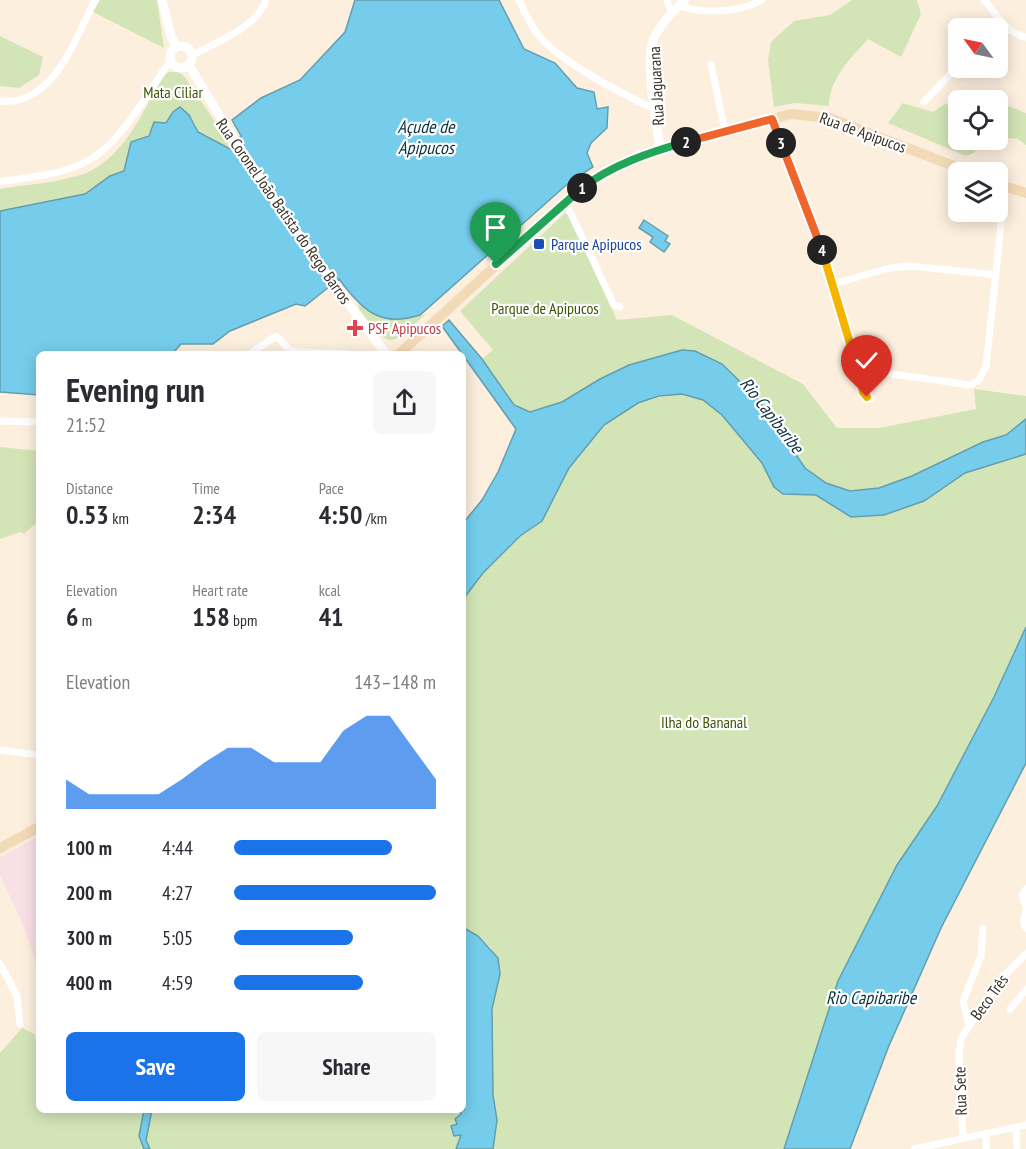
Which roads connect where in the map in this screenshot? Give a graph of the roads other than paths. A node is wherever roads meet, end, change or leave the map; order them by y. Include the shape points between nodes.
1 (95, 0) edge
2 (162, 0) edge
3 (266, 0) edge
4 (519, 0) edge
5 (666, 0) edge
6 (762, 0) edge
7 (984, 0) edge
8 (682, 3) edge
9 (672, 14) junction
10 (1009, 29) joint
11 (1026, 37) edge
12 (176, 46) junction
13 (193, 55) junction
14 (170, 61) junction
15 (711, 64) dead end
16 (189, 65) junction
17 (948, 77) edge
18 (0, 101) edge
19 (924, 102) dead end
20 (655, 109) junction
21 (772, 119) junction
22 (725, 132) junction
23 (660, 149) junction
24 (948, 164) edge
25 (0, 182) edge
26 (1008, 187) edge
27 (1026, 193) edge
28 (565, 201) junction
29 (999, 222) edge
30 (996, 275) junction
31 (832, 284) junction
32 (620, 307) dead end
33 (254, 351) edge
34 (293, 351) edge
35 (384, 351) edge
36 (402, 351) edge
37 (858, 369) junction
38 (872, 399) dead end
39 (0, 422) edge
40 (36, 422) edge
41 (0, 750) edge
42 (36, 755) edge
43 (36, 829) edge
44 (0, 848) edge
45 (1024, 892) edge
46 (1026, 909) edge
47 (983, 928) dead end
48 (1026, 928) edge
49 (1026, 954) edge
50 (0, 964) edge
51 (1026, 990) edge
52 (1010, 1009) dead end
53 (20, 1024) dead end
54 (969, 1025) junction
55 (959, 1044) joint
56 (1026, 1125) edge
57 (1016, 1127) junction
58 (986, 1133) junction
59 (963, 1138) junction
60 (929, 1147) edge
61 (914, 1149) edge
62 (986, 1149) edge
63 (1017, 1149) edge

1 - 18 street via 51,80 30,96
2 - 12 street
3 - 13 street via 261,12 242,28
4 - 20 street via 538,34 553,49
5 - 9 street
6 - 8 street via 748,8 694,11
7 - 10 street
8 - 9 street
9 - 20 street, Rua Jaguarana via 652,43
10 - 11 street
12 - 13 street
12 - 14 street via 169,54
13 - 16 street
14 - 16 street
14 - 25 street via 100,154 63,170
15 - 22 street
16 - 35 street, Rua Coronel João Batista do Rego Barros via 224,125
17 - 19 street
20 - 23 street, Rua Jaguarana
21 - 22 main road, Rua de Apipucos
21 - 24 main road, Rua de Apipucos via 808,114 830,118
21 - 31 street via 819,238
22 - 23 main road, Rua de Apipucos
23 - 28 main road, Rua de Apipucos via 595,178
26 - 27 main road
28 - 32 street via 614,305
28 - 36 main road, Rua de Apipucos
29 - 30 street
30 - 31 street via 911,266
30 - 37 street via 986,367 979,380 970,384
31 - 37 street
33 - 34 street via 276,336
37 - 38 street via 863,392
39 - 40 street
41 - 42 street
43 - 44 main road
45 - 46 street
46 - 48 street
47 - 54 street via 981,956 963,1001
49 - 54 street, Beco Três via 1003,977
50 - 53 street via 17,996
51 - 52 street
54 - 55 street, Beco Três
55 - 59 street, Rua Sete
56 - 57 street
57 - 58 street
57 - 63 street
58 - 59 street
58 - 62 street
59 - 60 street
60 - 61 street

